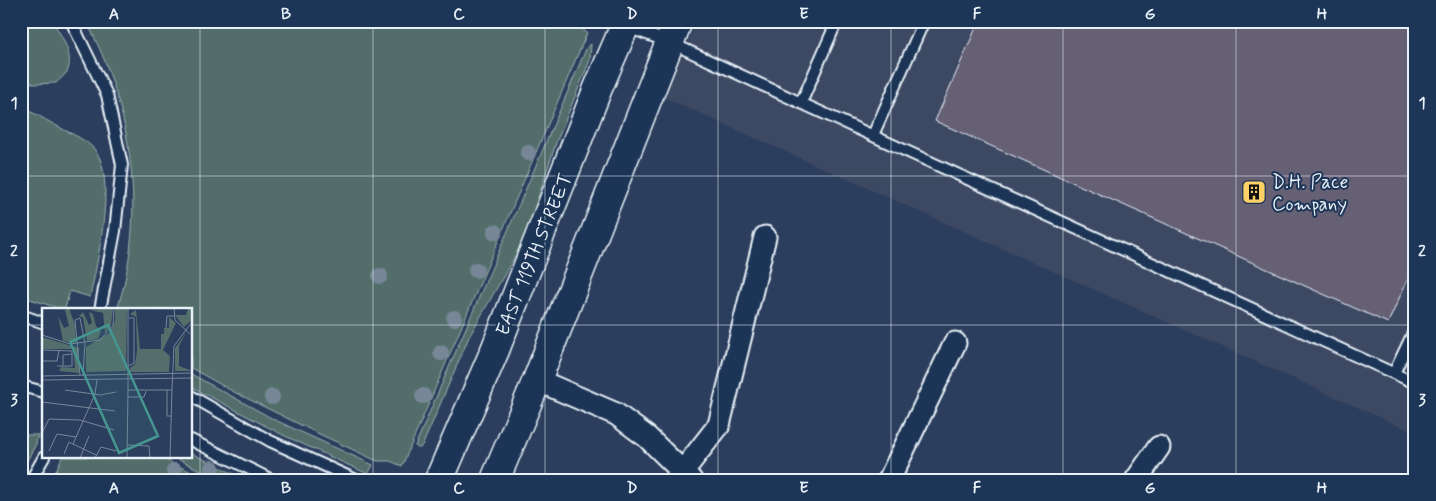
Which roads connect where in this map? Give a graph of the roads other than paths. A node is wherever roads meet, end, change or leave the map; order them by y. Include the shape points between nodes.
1 (72, 21) edge
2 (837, 21) edge
3 (924, 21) edge
4 (622, 23) edge
5 (673, 32) edge
6 (801, 103) junction
7 (872, 135) junction
8 (765, 237) dead end
9 (100, 308) edge
10 (21, 315) edge
11 (42, 322) edge
12 (1415, 329) edge
13 (955, 343) dead end
14 (1394, 373) junction
15 (537, 380) junction
16 (1415, 383) edge
17 (21, 386) edge
18 (42, 391) edge
19 (192, 397) edge
20 (192, 440) edge
21 (1159, 447) dead end
22 (43, 458) edge
23 (683, 477) edge
24 (32, 480) edge
25 (272, 480) edge
26 (356, 480) edge
27 (439, 480) edge
28 (495, 480) edge
29 (890, 480) edge
30 (1136, 480) edge

1 - 9 lane via 107,94 122,164 115,231
2 - 6 lane
3 - 7 lane
4 - 5 lane
4 - 27 main road, EAST 119TH STREET via 495,350
5 - 6 lane
5 - 15 main road
6 - 7 lane
7 - 14 lane
8 - 23 street via 719,425
10 - 11 lane
12 - 14 lane
13 - 29 street
14 - 16 lane
15 - 23 street via 616,414 647,436
15 - 28 main road
17 - 18 lane
19 - 26 lane via 270,441
20 - 25 lane
21 - 30 street
22 - 24 lane

